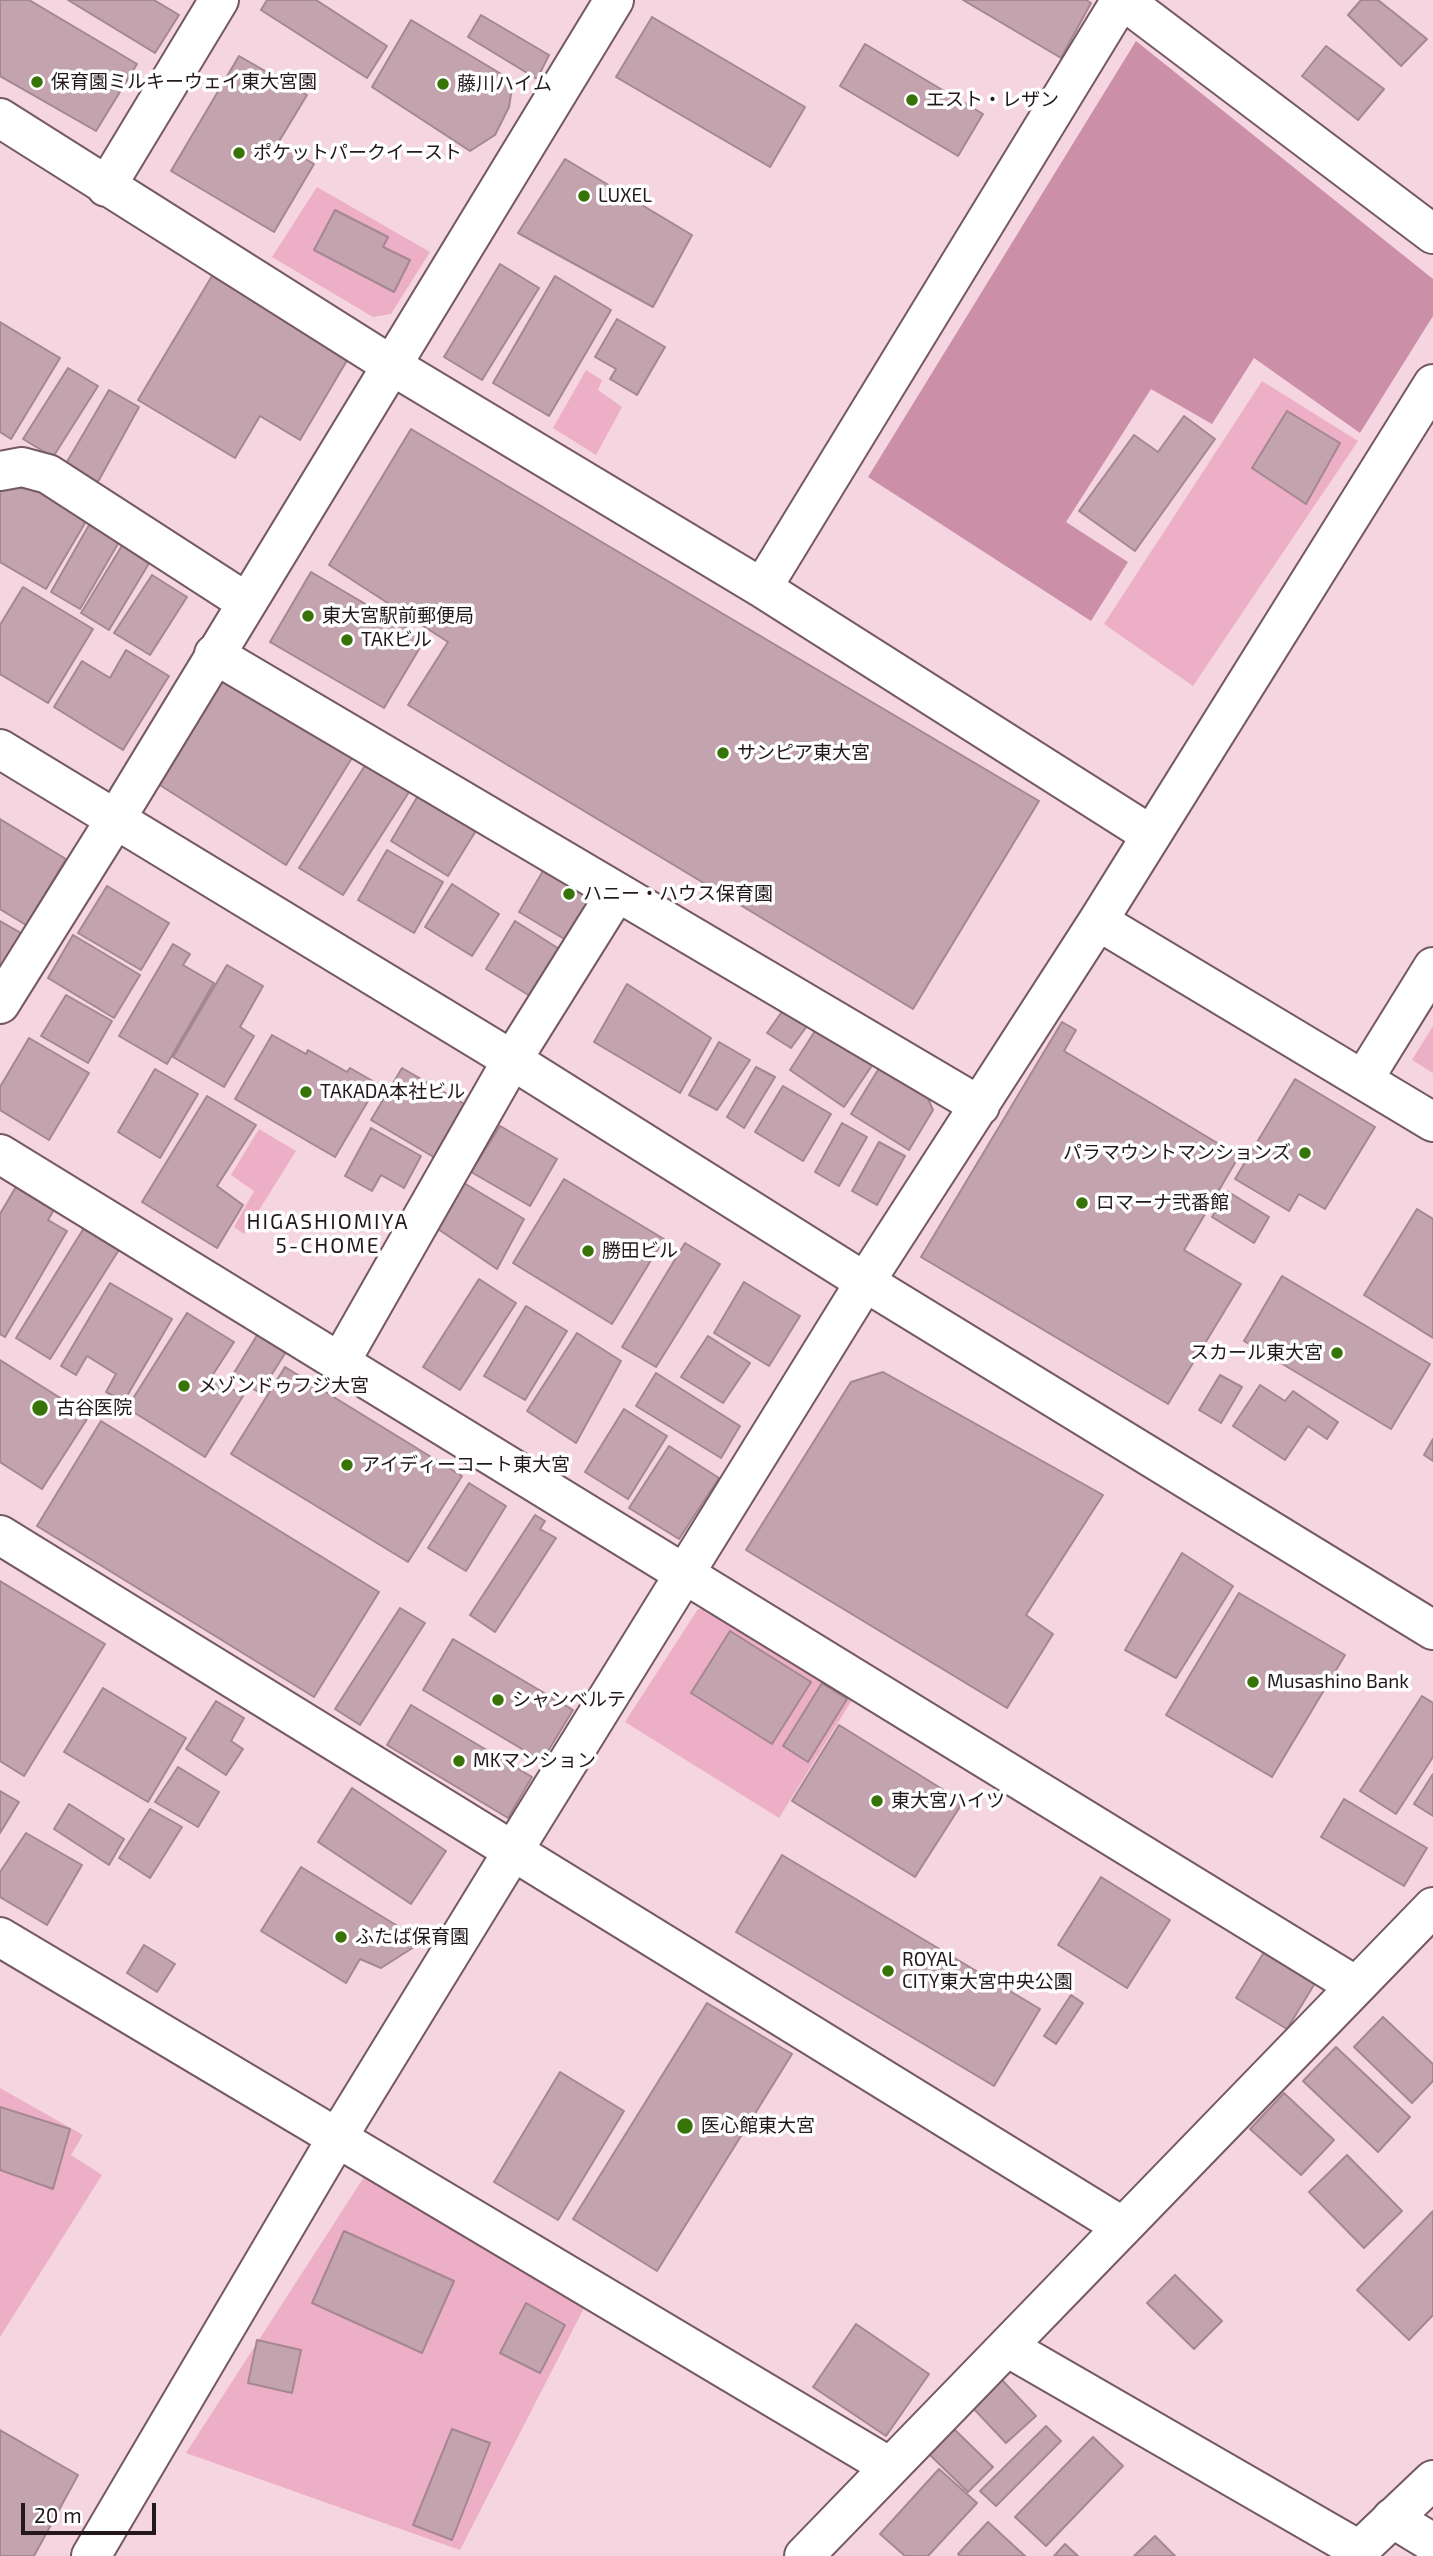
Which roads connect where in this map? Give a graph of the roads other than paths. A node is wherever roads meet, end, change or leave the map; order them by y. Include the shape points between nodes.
1 (219, 0) edge
2 (614, 0) edge
3 (1122, 0) edge
4 (0, 118) edge
5 (106, 187) junction
6 (1433, 234) edge
7 (391, 365) junction
8 (1433, 384) edge
9 (0, 471) edge
10 (762, 588) junction
11 (246, 603) junction
12 (214, 654) junction
13 (0, 749) edge
14 (115, 820) junction
15 (1151, 835) junction
16 (617, 892) junction
17 (1098, 921) junction
18 (1433, 967) edge
19 (0, 1004) edge
20 (512, 1060) junction
21 (1363, 1080) junction
22 (980, 1106) junction
23 (1433, 1122) edge
24 (0, 1154) edge
25 (865, 1282) junction
26 (340, 1362) junction
27 (0, 1535) edge
28 (685, 1573) junction
29 (1433, 1630) edge
30 (513, 1851) junction
31 (1433, 1907) edge
32 (0, 1937) edge
33 (1356, 1986) junction
34 (337, 2137) junction
35 (1123, 2227) junction
36 (1007, 2347) junction
37 (890, 2468) junction
38 (1433, 2480) edge
39 (1392, 2518) junction
40 (1433, 2543) edge
41 (1356, 2553) edge
42 (91, 2556) edge
43 (804, 2556) edge

1 - 5 street
2 - 7 street
3 - 6 street
3 - 10 street
4 - 5 street
5 - 7 street
7 - 10 street
7 - 11 street
8 - 15 street
9 - 11 street via 22,467 48,474
10 - 15 street
11 - 12 street
12 - 14 street
12 - 16 street
13 - 14 street
14 - 19 street
14 - 20 street
15 - 17 street
16 - 20 street
16 - 22 street
17 - 21 street
17 - 22 street
18 - 21 street
20 - 25 street
20 - 26 street
21 - 23 street
22 - 25 street
24 - 26 street
25 - 28 street
25 - 29 street
26 - 28 street
27 - 30 street
28 - 30 street
28 - 33 street
30 - 34 street
30 - 35 street
31 - 33 street
32 - 34 street
33 - 35 street
34 - 37 street
34 - 42 street
35 - 36 street
36 - 37 street
36 - 41 street
37 - 43 street
38 - 39 street
39 - 40 street
39 - 41 street

